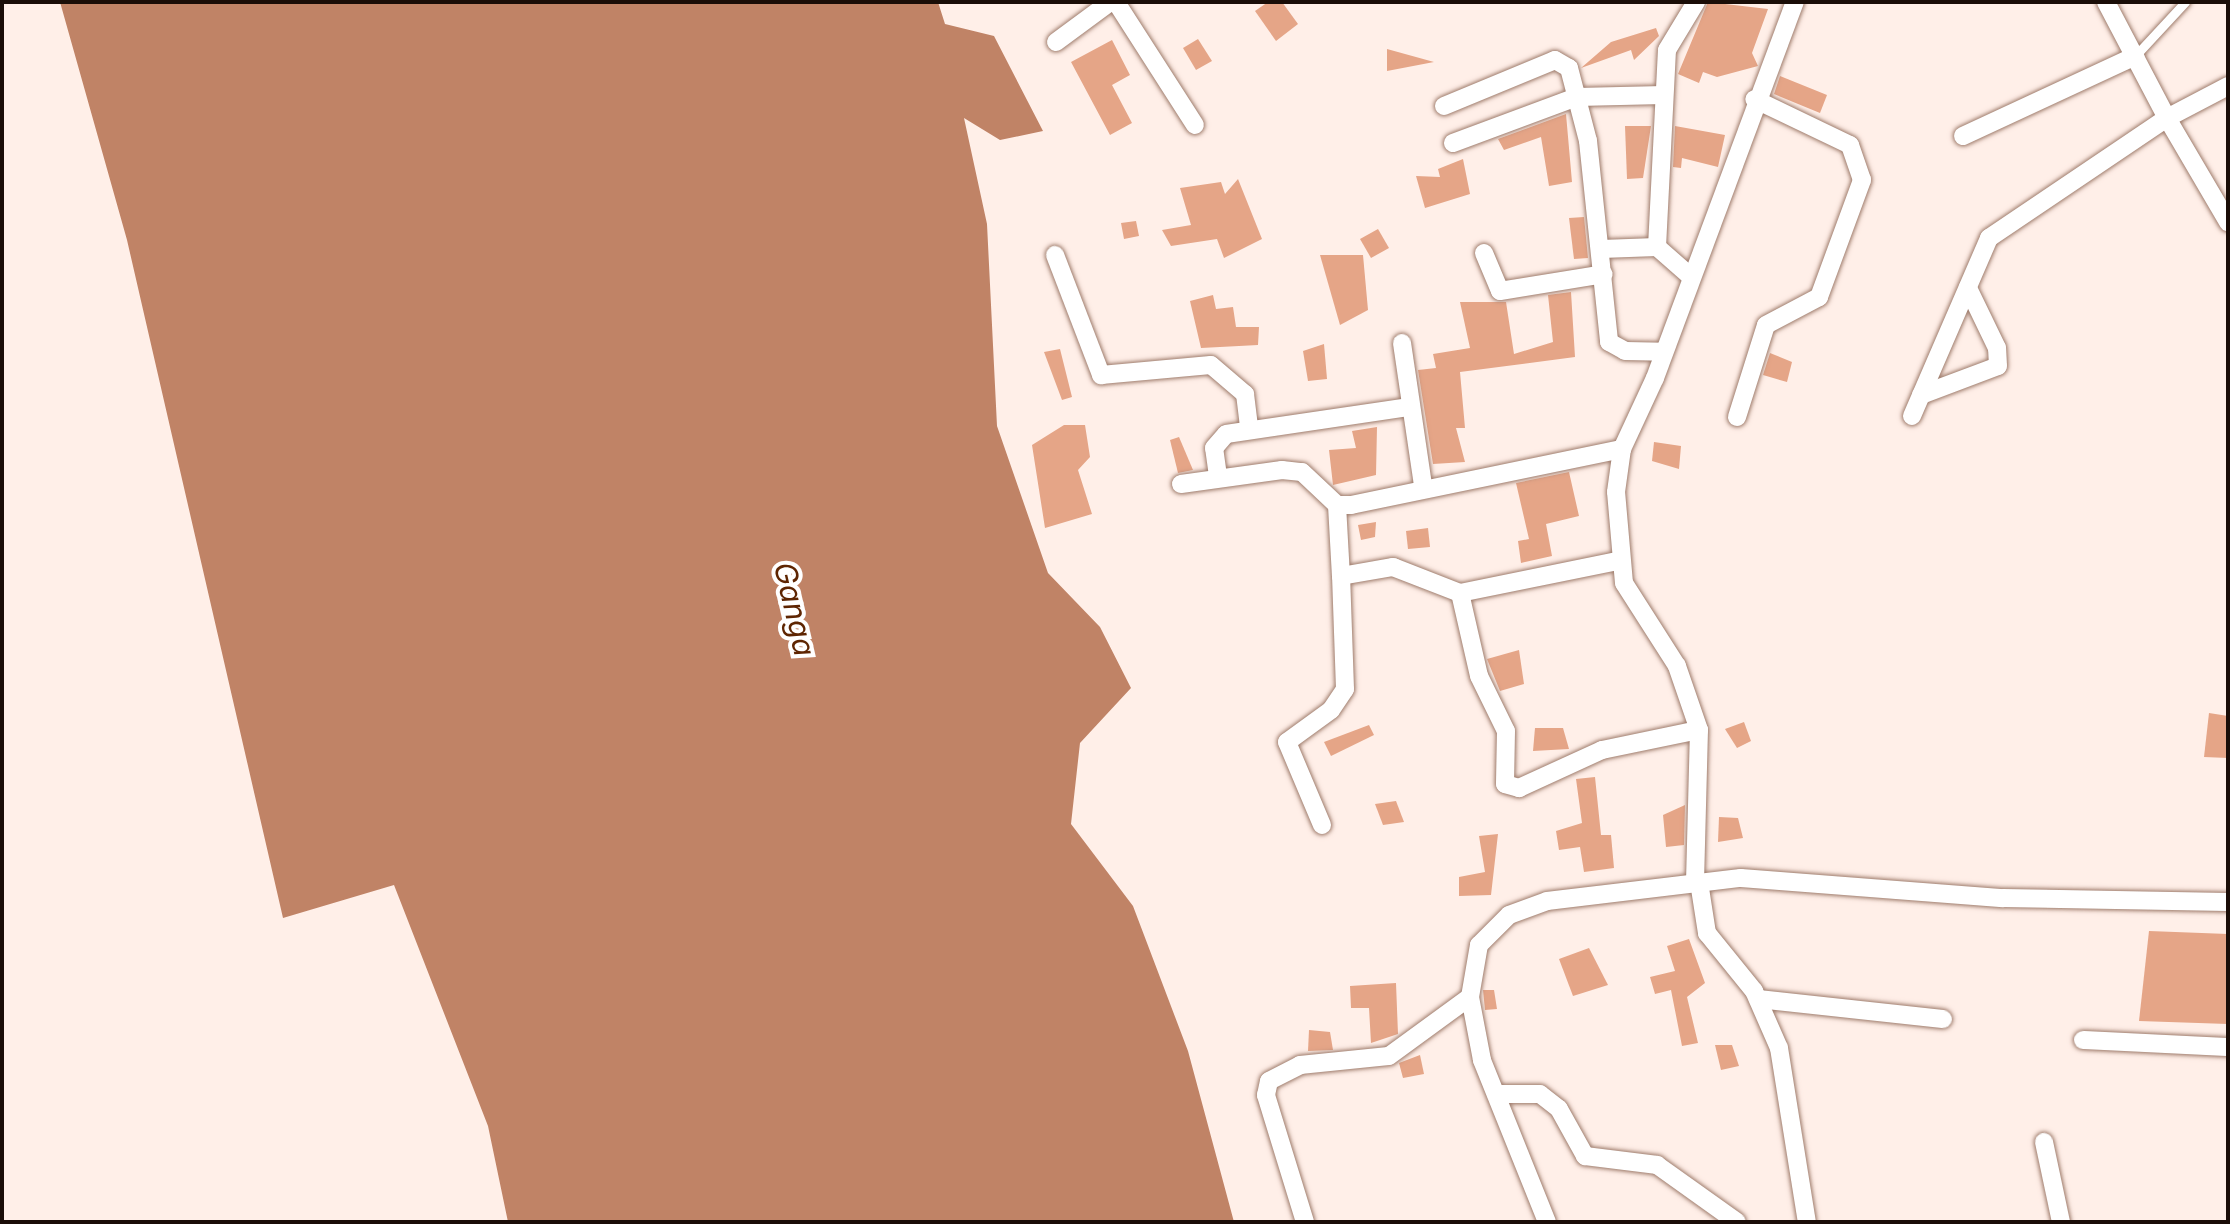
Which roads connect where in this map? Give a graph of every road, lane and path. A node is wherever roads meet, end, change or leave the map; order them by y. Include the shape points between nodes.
1 (1113, 2) edge
2 (1696, 2) edge
3 (1795, 2) edge
4 (2106, 2) edge
5 (2185, 2) edge
6 (1056, 42) dead end
7 (2135, 56) junction
8 (2228, 86) edge
9 (1664, 95) junction
10 (1577, 97) junction
11 (1754, 99) junction
12 (1444, 106) dead end
13 (2167, 118) junction
14 (1195, 125) dead end
15 (1963, 136) dead end
16 (1453, 143) dead end
17 (2228, 222) edge
18 (1657, 247) junction
19 (1601, 249) junction
20 (1484, 253) dead end
21 (1055, 255) dead end
22 (1604, 274) junction
23 (1690, 276) junction
24 (1968, 288) junction
25 (1402, 343) dead end
26 (1664, 352) junction
27 (1921, 395) junction
28 (1408, 407) junction
29 (1912, 416) dead end
30 (1737, 417) dead end
31 (1249, 429) junction
32 (1622, 449) junction
33 (1218, 476) junction
34 (1181, 484) dead end
35 (1423, 486) junction
36 (1337, 505) junction
37 (1617, 561) junction
38 (1341, 576) junction
39 (1460, 593) junction
40 (1699, 730) junction
41 (1322, 825) dead end
42 (1697, 882) junction
43 (2228, 902) edge
44 (1470, 997) junction
45 (1758, 999) junction
46 (1943, 1019) dead end
47 (2083, 1040) dead end
48 (2228, 1047) edge
49 (1496, 1094) junction
50 (2044, 1142) dead end
51 (1305, 1222) edge
52 (1547, 1222) edge
53 (1737, 1222) edge
54 (1807, 1222) edge
55 (2061, 1222) edge

1 - 6 street
1 - 14 street
2 - 9 street via 1669,42
3 - 11 street
4 - 7 street
5 - 7 lane
7 - 13 street
7 - 15 street
8 - 13 street
9 - 10 street
9 - 18 street
10 - 12 street via 1569,68 1555,60
10 - 16 street
10 - 19 street
11 - 23 street
11 - 30 street via 1850,145 1862,180 1819,297 1766,325
13 - 17 street
13 - 24 street via 1999,229
18 - 19 street
18 - 23 street
19 - 22 street
20 - 22 street via 1500,291
21 - 31 street via 1101,375 1211,365 1245,394
22 - 26 street via 1609,342 1625,351
23 - 26 street
24 - 27 street
24 - 27 street via 1998,366
25 - 28 street
26 - 32 street
27 - 29 street
28 - 31 street
28 - 35 street
31 - 33 street via 1217,441
32 - 35 street
32 - 37 street
33 - 34 street
33 - 36 street via 1302,472
35 - 36 street
36 - 38 street
37 - 39 street
37 - 40 street via 1633,605 1682,677
38 - 39 street via 1393,567
38 - 41 street via 1345,689 1331,710 1287,742
39 - 40 street via 1479,676 1506,731 1505,784 1519,788 1602,750
40 - 42 street
42 - 43 street
42 - 44 street via 1547,901 1509,915 1479,945
42 - 45 street via 1707,933
44 - 49 street
44 - 51 street via 1389,1056 1300,1065 1269,1081 1266,1095
45 - 46 street
45 - 54 street via 1779,1048
47 - 48 street
49 - 52 street
49 - 53 street via 1540,1094 1559,1109 1585,1156 1657,1165
50 - 55 street

